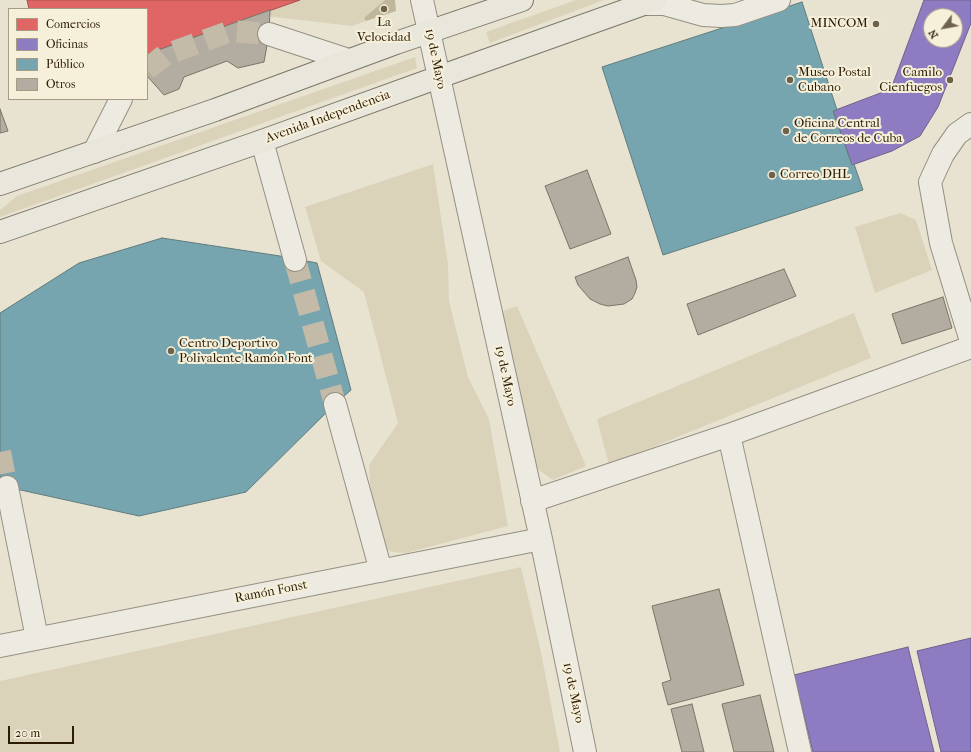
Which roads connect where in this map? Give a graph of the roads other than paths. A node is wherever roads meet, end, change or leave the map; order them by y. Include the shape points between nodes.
1 (422, 0) edge
2 (522, 0) edge
3 (779, 0) edge
4 (650, 2) edge
5 (430, 31) junction
6 (269, 34) tunnel mouth
7 (348, 60) junction
8 (439, 76) junction
9 (120, 100) edge
10 (971, 124) edge
11 (262, 141) junction
12 (94, 152) junction
13 (0, 184) edge
14 (0, 232) edge
15 (295, 260) tunnel mouth
16 (971, 341) edge
17 (971, 347) edge
18 (335, 404) tunnel mouth
19 (729, 435) junction
20 (7, 487) tunnel mouth
21 (532, 502) junction
22 (541, 539) junction
23 (381, 571) junction
24 (38, 638) junction
25 (0, 646) edge
26 (585, 752) edge
27 (800, 752) edge

1 - 5 street, 19 de Mayo
2 - 5 main road
3 - 4 street via 736,15 721,16 703,15
4 - 8 main road, Avenida Independencia
5 - 7 main road
5 - 8 street, 19 de Mayo
6 - 7 street
7 - 12 main road
8 - 11 main road, Avenida Independencia
8 - 21 street, 19 de Mayo
9 - 12 street
10 - 16 street via 957,134 943,154 930,182 941,243
11 - 14 main road, Avenida Independencia
11 - 15 street
12 - 13 main road
17 - 19 street
18 - 23 street
19 - 21 street
19 - 27 street
20 - 24 street
21 - 22 street, 19 de Mayo
22 - 23 street, Ramón Fonst
22 - 26 street, 19 de Mayo
23 - 24 street, Ramón Fonst
24 - 25 street, Ramón Fonst

